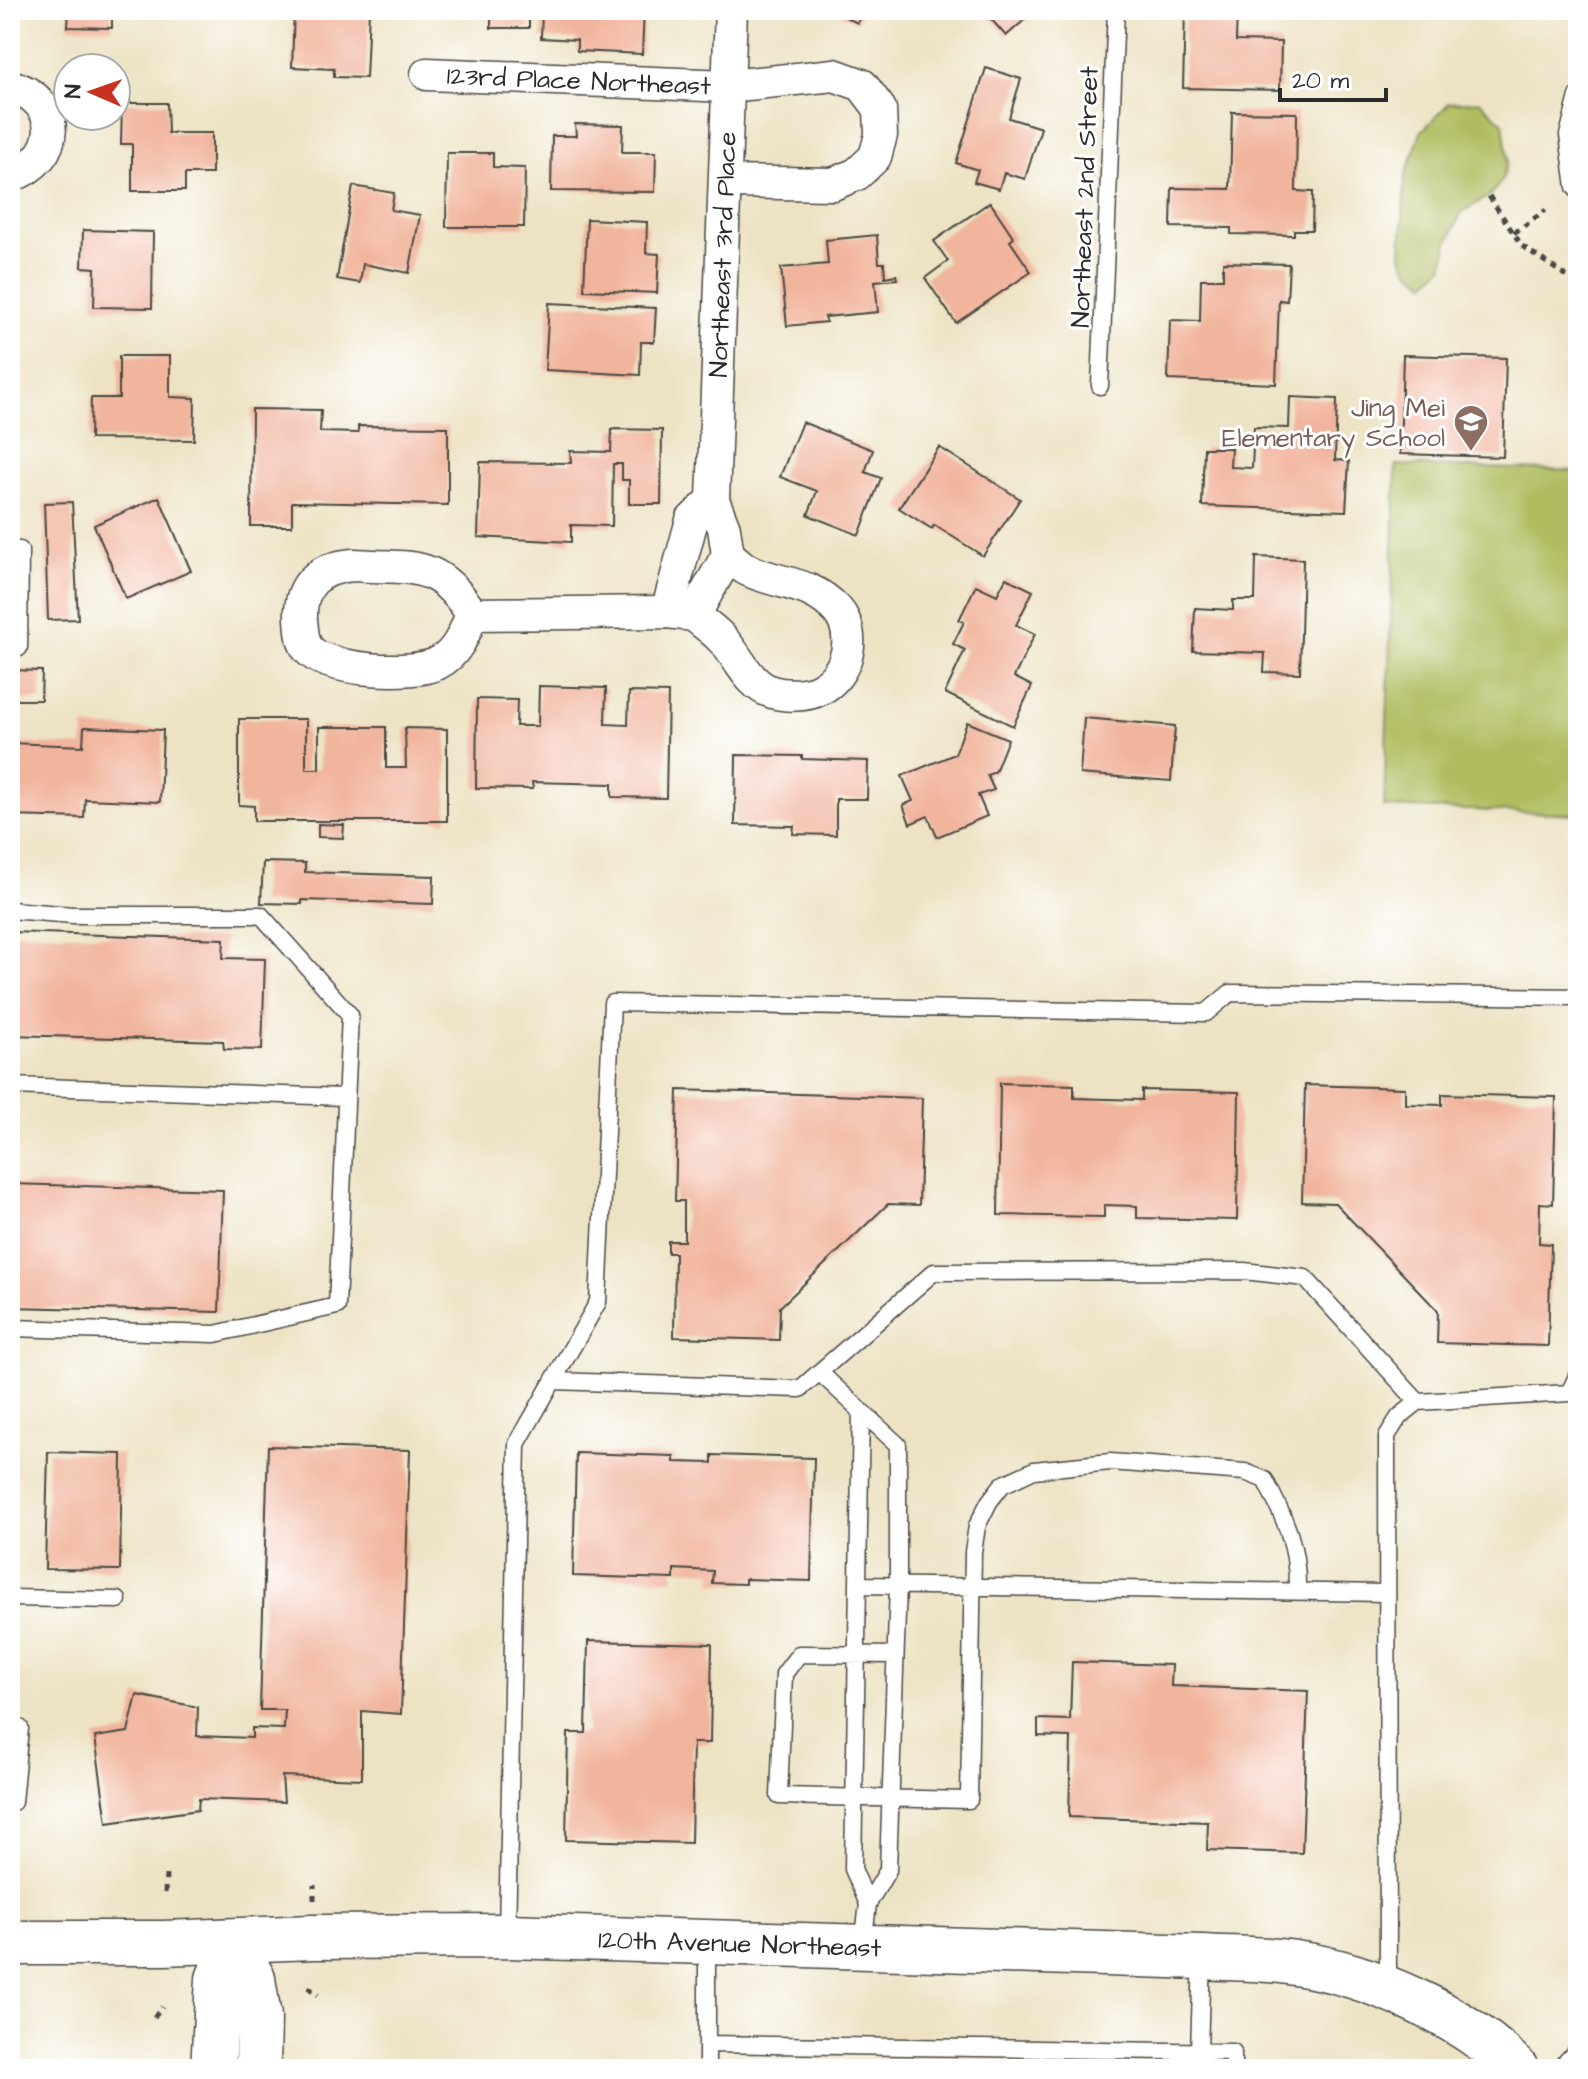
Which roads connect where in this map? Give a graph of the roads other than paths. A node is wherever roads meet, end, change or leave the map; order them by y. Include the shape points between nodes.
1 (731, 10) edge
2 (1116, 10) edge
3 (427, 74) dead end
4 (10, 86) edge
5 (729, 86) junction
6 (1578, 96) edge
7 (10, 176) edge
8 (727, 182) junction
9 (1578, 191) edge
10 (1100, 386) dead end
11 (713, 500) junction
12 (10, 550) edge
13 (728, 555) junction
14 (472, 614) junction
15 (680, 614) junction
16 (10, 648) edge
17 (10, 910) edge
18 (1578, 997) edge
19 (10, 1086) edge
20 (345, 1097) junction
21 (10, 1328) edge
22 (819, 1372) junction
23 (1578, 1374) edge
24 (553, 1381) junction
25 (1418, 1402) junction
26 (861, 1411) junction
27 (859, 1585) junction
28 (898, 1585) junction
29 (972, 1585) junction
30 (1297, 1590) junction
31 (1387, 1593) junction
32 (10, 1598) edge
33 (118, 1600) dead end
34 (858, 1654) junction
35 (895, 1655) junction
36 (10, 1725) edge
37 (856, 1799) junction
38 (890, 1799) junction
39 (10, 1802) edge
40 (865, 1925) junction
41 (507, 1936) junction
42 (233, 1941) junction
43 (707, 1941) junction
44 (10, 1943) edge
45 (1202, 1957) junction
46 (1388, 1988) junction
47 (708, 2044) junction
48 (1578, 2049) edge
49 (1199, 2051) junction
50 (213, 2069) edge
51 (258, 2069) edge
52 (707, 2069) edge
53 (1233, 2069) edge
54 (1516, 2069) edge
55 (1559, 2069) edge

1 - 5 street, Northeast 3rd Place
2 - 10 lane, Northeast 2nd Street
3 - 5 street, 123rd Place Northeast
4 - 7 street via 36,97 50,123 50,138 36,163
5 - 8 street, Northeast 3rd Place
5 - 8 street, 123rd Place Northeast via 834,75 862,85 880,109 881,135 875,157 857,174 833,184
6 - 9 lane via 1568,135
8 - 11 street, Northeast 3rd Place
11 - 13 street, Northeast 3rd Place
11 - 15 street via 692,520
12 - 16 lane via 20,550 19,648
13 - 15 street
13 - 15 street via 748,570 816,593 838,611 847,631 848,654 838,674 820,690 795,695 769,692 746,673 722,639
14 - 14 street via 459,593 424,569 335,567 314,579 302,595 306,648 345,667 417,669 438,663 453,651
14 - 15 street
17 - 20 lane via 261,915 350,1015
18 - 24 lane via 1230,993 1206,1013 612,1003 598,1302
19 - 20 lane
20 - 21 lane via 337,1306 215,1334
22 - 24 lane via 800,1389
22 - 25 lane via 934,1272 1244,1271 1305,1278
22 - 26 lane
23 - 25 lane via 1569,1393
24 - 41 lane via 517,1444
25 - 31 lane via 1387,1436
26 - 27 lane
26 - 28 lane via 898,1445
27 - 28 lane
27 - 34 lane
28 - 29 lane
28 - 35 lane
29 - 30 lane
29 - 30 lane via 977,1526 1002,1485 1034,1470 1110,1462 1245,1472 1265,1480 1298,1560
29 - 38 lane via 969,1800
30 - 31 lane
31 - 46 lane
32 - 33 lane
34 - 35 lane
34 - 37 lane
34 - 37 lane via 799,1654 784,1674 779,1796
35 - 38 lane
36 - 39 lane via 20,1728
37 - 38 lane
37 - 40 lane via 853,1869
38 - 40 lane via 888,1870
40 - 43 street, 120th Avenue Northeast
40 - 45 street, 120th Avenue Northeast
41 - 42 street, 120th Avenue Northeast
41 - 43 street, 120th Avenue Northeast
42 - 44 street, 120th Avenue Northeast
42 - 50 street via 218,1979
42 - 51 street via 253,1979
43 - 47 lane
45 - 46 street, 120th Avenue Northeast via 1293,1962
45 - 49 lane
46 - 54 street, 120th Avenue Northeast via 1456,2023
47 - 49 lane
47 - 52 lane
48 - 55 lane
49 - 53 lane via 1233,2052

